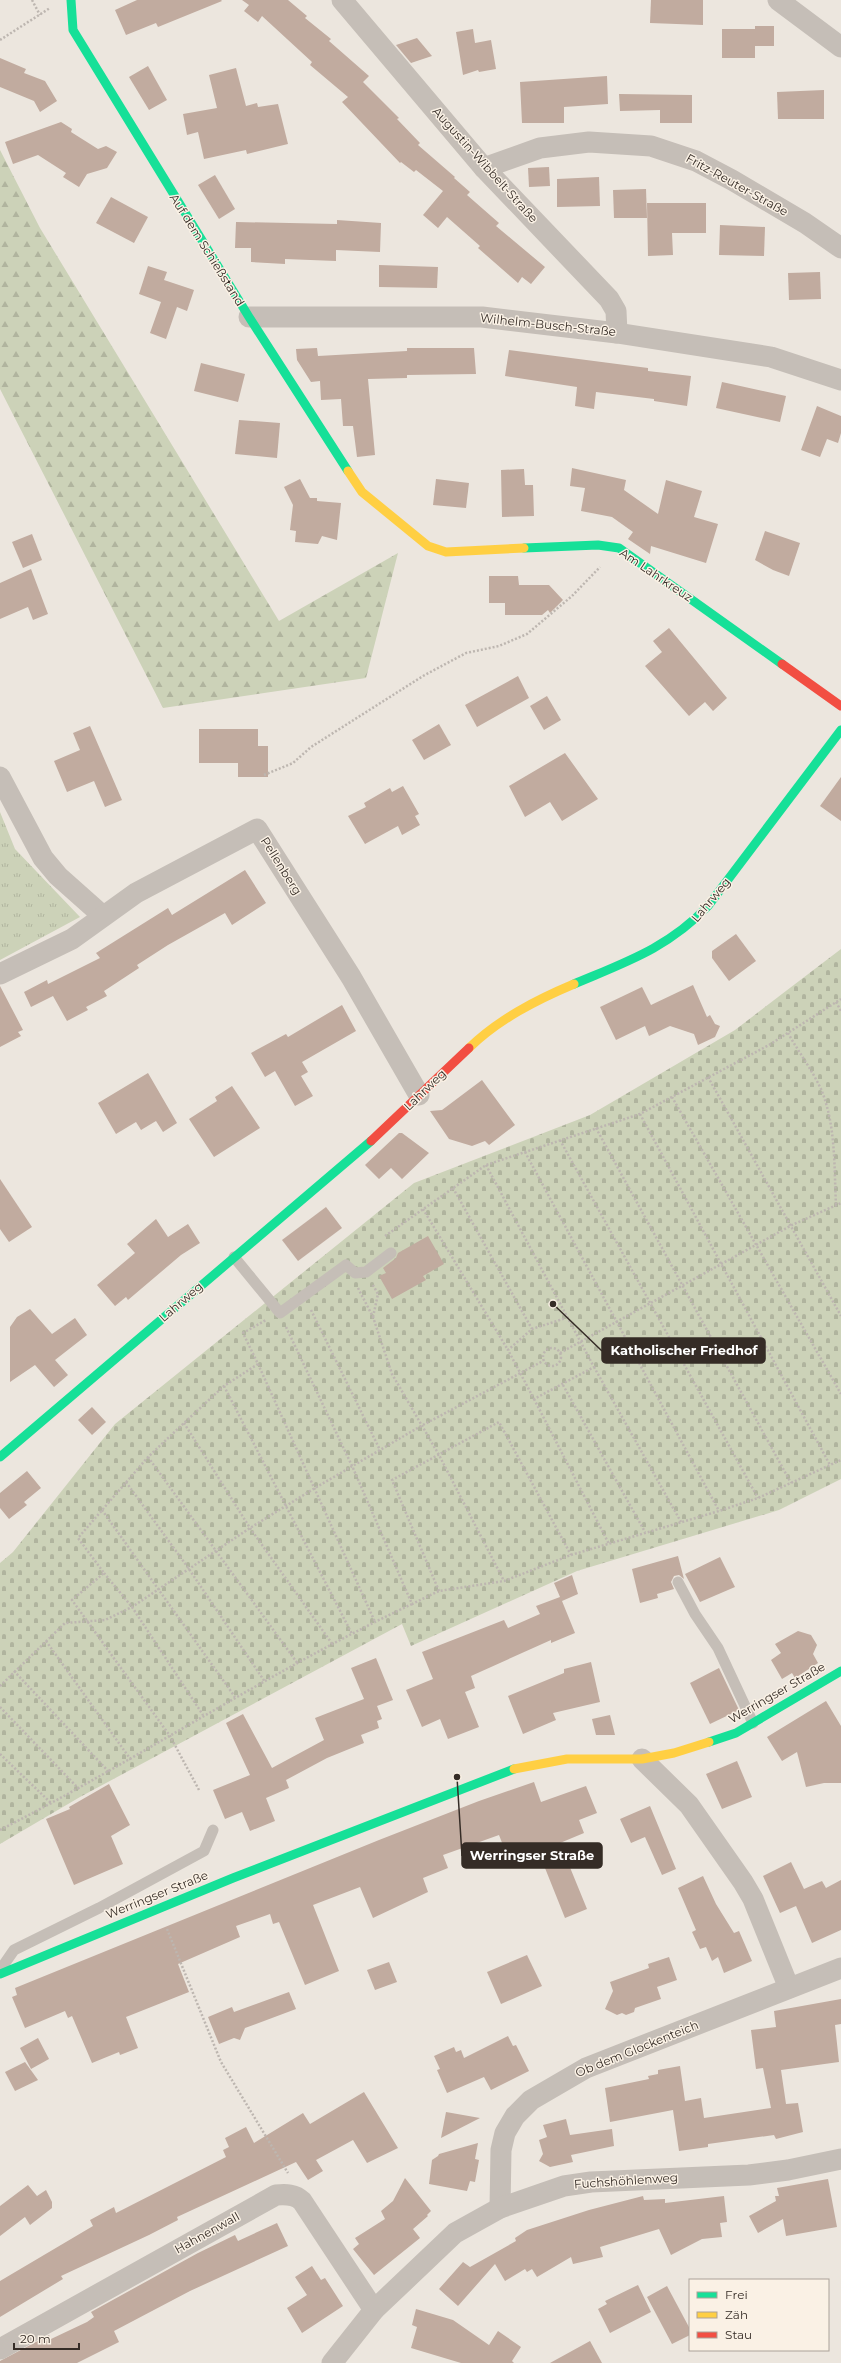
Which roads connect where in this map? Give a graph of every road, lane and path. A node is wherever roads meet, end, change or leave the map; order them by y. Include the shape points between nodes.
1 (32, 0) edge
2 (71, 0) edge
3 (342, 0) edge
4 (778, 0) edge
5 (0, 40) edge
6 (841, 47) edge
7 (484, 168) junction
8 (841, 248) edge
9 (249, 317) junction
10 (618, 333) junction
11 (841, 380) edge
12 (362, 492) joint
13 (619, 548) junction
14 (841, 706) edge
15 (841, 730) edge
16 (264, 775) dead end
17 (0, 777) edge
18 (102, 916) junction
19 (0, 974) edge
20 (841, 999) edge
21 (836, 1002) junction
22 (841, 1011) edge
23 (788, 1033) junction
24 (708, 1077) junction
25 (419, 1096) junction
26 (672, 1097) junction
27 (640, 1114) junction
28 (596, 1128) junction
29 (560, 1140) junction
30 (525, 1152) junction
31 (486, 1165) junction
32 (453, 1188) junction
33 (841, 1203) edge
34 (836, 1205) junction
35 (423, 1209) junction
36 (792, 1225) junction
37 (385, 1237) dead end
38 (757, 1245) junction
39 (392, 1253) dead end
40 (234, 1257) junction
41 (346, 1264) junction
42 (720, 1264) junction
43 (683, 1285) junction
44 (378, 1294) dead end
45 (304, 1295) junction
46 (650, 1303) junction
47 (280, 1313) junction
48 (841, 1316) edge
49 (373, 1317) junction
50 (566, 1318) junction
51 (616, 1322) junction
52 (532, 1329) junction
53 (580, 1342) junction
54 (508, 1350) junction
55 (560, 1353) junction
56 (544, 1361) junction
57 (258, 1364) junction
58 (594, 1367) junction
59 (522, 1374) junction
60 (563, 1385) junction
61 (224, 1386) junction
62 (841, 1394) edge
63 (534, 1399) junction
64 (184, 1423) junction
65 (421, 1426) junction
66 (380, 1450) junction
67 (439, 1455) junction
68 (0, 1456) edge
69 (148, 1457) junction
70 (841, 1460) edge
71 (830, 1466) junction
72 (352, 1468) junction
73 (126, 1482) junction
74 (792, 1483) junction
75 (315, 1488) junction
76 (758, 1498) junction
77 (285, 1508) junction
78 (102, 1510) junction
79 (719, 1512) junction
80 (681, 1522) junction
81 (250, 1528) junction
82 (645, 1532) junction
83 (609, 1544) junction
84 (218, 1551) junction
85 (571, 1554) junction
86 (189, 1569) junction
87 (104, 1573) junction
88 (504, 1581) junction
89 (678, 1582) dead end
90 (159, 1588) junction
91 (439, 1591) junction
92 (412, 1604) junction
93 (132, 1607) junction
94 (88, 1622) junction
95 (375, 1622) junction
96 (352, 1634) junction
97 (46, 1641) junction
98 (333, 1645) junction
99 (298, 1664) junction
100 (14, 1671) junction
101 (841, 1671) edge
102 (265, 1682) junction
103 (0, 1686) edge
104 (235, 1697) junction
105 (0, 1707) edge
106 (203, 1715) junction
107 (753, 1723) junction
108 (170, 1736) junction
109 (0, 1754) edge
110 (642, 1759) junction
111 (131, 1760) junction
112 (109, 1772) junction
113 (79, 1790) junction
114 (199, 1790) dead end
115 (52, 1804) junction
116 (0, 1830) edge
117 (213, 1830) dead end
118 (158, 1909) junction
119 (841, 1968) edge
120 (0, 1971) edge
121 (0, 1974) edge
122 (789, 1988) junction
123 (841, 2159) edge
124 (291, 2195) junction
125 (500, 2208) junction
126 (374, 2310) junction
127 (0, 2349) edge
128 (332, 2363) edge

1 - 5 path via 40,15
2 - 9 street, Auf dem Schießstand via 73,30
3 - 7 street, Augustin-Wibbelt-Straße
4 - 6 street
7 - 8 street, Fritz-Reuter-Straße via 540,148 589,142 651,146 696,161 732,180 805,223
7 - 10 street, Augustin-Wibbelt-Straße via 609,299 616,311
9 - 10 street, Wilhelm-Busch-Straße via 482,317
9 - 12 street, Auf dem Schießstand
10 - 11 street, Wilhelm-Busch-Straße via 771,357
12 - 13 street, Am Lahrkreuz via 428,546 446,552 598,545
13 - 14 street, Am Lahrkreuz
13 - 16 path via 572,596 526,634 499,646 466,653 423,676 311,747 293,764
15 - 25 street, Lahrweg via 708,906 688,926 641,956 547,995 500,1022 478,1039
17 - 18 street via 43,858 72,890
18 - 19 street, Pellenberg via 72,939
18 - 25 street, Pellenberg via 136,893 257,829 351,977
20 - 21 path
21 - 22 path
21 - 23 path
23 - 24 path
23 - 34 path via 820,1089 828,1113 832,1130
24 - 26 path
24 - 36 path
25 - 40 street, Lahrweg via 376,1138
26 - 27 path
26 - 38 path
27 - 28 path
27 - 42 path
28 - 29 path
28 - 43 path
29 - 30 path
29 - 46 path
30 - 31 path
30 - 51 path
31 - 32 path
31 - 50 path
32 - 35 path
32 - 52 path
33 - 34 path
34 - 36 path
35 - 37 path
35 - 54 path
36 - 38 path
36 - 48 path
38 - 42 path
38 - 62 path
39 - 41 lane via 366,1272 356,1273
40 - 47 lane
40 - 68 street, Lahrweg
41 - 45 lane
41 - 49 path
42 - 43 path
42 - 71 path
43 - 46 path
43 - 74 path
44 - 49 path
45 - 47 lane
45 - 66 path
46 - 51 path
46 - 76 path
47 - 57 path via 243,1333
47 - 72 path
49 - 65 path via 392,1374
50 - 52 path
50 - 53 path
51 - 53 path
51 - 79 path
52 - 54 path
53 - 55 path
53 - 58 path
54 - 59 path
55 - 56 path via 556,1365 546,1364
55 - 56 path via 553,1348 546,1350 543,1354
56 - 59 path
57 - 61 path
57 - 75 path
58 - 60 path
58 - 80 path
59 - 63 path
59 - 65 path
60 - 63 path
60 - 82 path
61 - 64 path
61 - 77 path
63 - 83 path
64 - 69 path
64 - 81 path
65 - 66 path
65 - 67 path
66 - 72 path
67 - 85 path via 499,1422
67 - 88 path
67 - 91 path via 392,1480
69 - 73 path
69 - 84 path
70 - 71 path
71 - 74 path
72 - 75 path
72 - 92 path
73 - 78 path
73 - 86 path
74 - 76 path
75 - 77 path
75 - 95 path
76 - 79 path
77 - 81 path
77 - 96 path
78 - 87 path via 78,1538
78 - 90 path
79 - 80 path
80 - 82 path
81 - 84 path
81 - 98 path
82 - 83 path
83 - 85 path
84 - 86 path
84 - 99 path
85 - 88 path
86 - 90 path
86 - 102 path
87 - 93 path
87 - 94 path via 72,1600
88 - 91 path
89 - 107 lane via 695,1614 718,1648
90 - 93 path
90 - 104 path
91 - 92 path
92 - 95 path
93 - 94 path via 105,1620
93 - 106 path
94 - 97 path via 64,1623
94 - 108 path
95 - 96 path
96 - 98 path
97 - 100 path
97 - 111 path
98 - 99 path
99 - 102 path
100 - 103 path
100 - 112 path
101 - 107 street, Werringser Straße
102 - 104 path
104 - 106 path
105 - 113 path
106 - 108 path
107 - 110 street, Werringser Straße via 736,1733 674,1753
108 - 111 path
108 - 114 path
109 - 115 path
110 - 118 street, Werringser Straße via 567,1759 506,1771
110 - 122 street via 689,1805 754,1899
111 - 112 path
112 - 113 path
113 - 115 path
115 - 116 path
117 - 120 lane, Werringser Straße via 204,1851 99,1908 14,1950
118 - 121 street, Werringser Straße
118 - 124 path via 221,2062 288,2172 292,2181
119 - 122 street, Ob dem Glockenteich
122 - 125 street, Ob dem Glockenteich via 586,2068 531,2100 515,2116 505,2133 501,2150
123 - 125 street, Fuchshöhlenweg via 749,2175 591,2182 564,2186
124 - 126 street via 298,2197 302,2202
124 - 127 street, Hahnenwall via 276,2195
125 - 126 street, Fuchshöhlenweg via 455,2233
126 - 128 street, Fuchshöhlenweg

